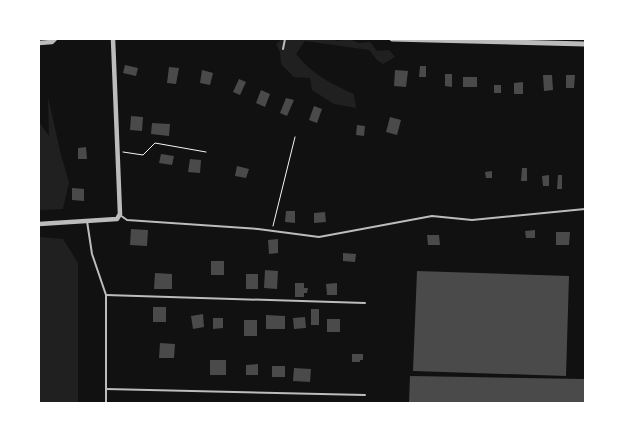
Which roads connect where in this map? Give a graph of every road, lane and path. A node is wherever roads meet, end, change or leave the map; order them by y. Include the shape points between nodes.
1 (55, 39) edge
2 (113, 39) edge
3 (285, 39) edge
4 (392, 39) edge
5 (39, 42) edge
6 (585, 44) edge
7 (283, 49) dead end
8 (295, 137) dead end
9 (117, 152) junction
10 (206, 152) dead end
11 (585, 209) edge
12 (120, 214) junction
13 (87, 221) junction
14 (39, 224) edge
15 (271, 232) junction
16 (106, 295) junction
17 (365, 303) dead end
18 (106, 389) junction
19 (365, 395) dead end
20 (106, 403) edge

1 - 5 street
2 - 9 street
3 - 7 lane
4 - 6 street
8 - 15 path
9 - 10 path via 143,155 155,143
9 - 12 street
11 - 15 lane via 472,220 432,216 319,237
12 - 13 street via 117,219
12 - 15 lane via 127,220
13 - 14 street
13 - 16 lane via 92,254
16 - 17 lane
16 - 18 lane
18 - 19 lane
18 - 20 lane

